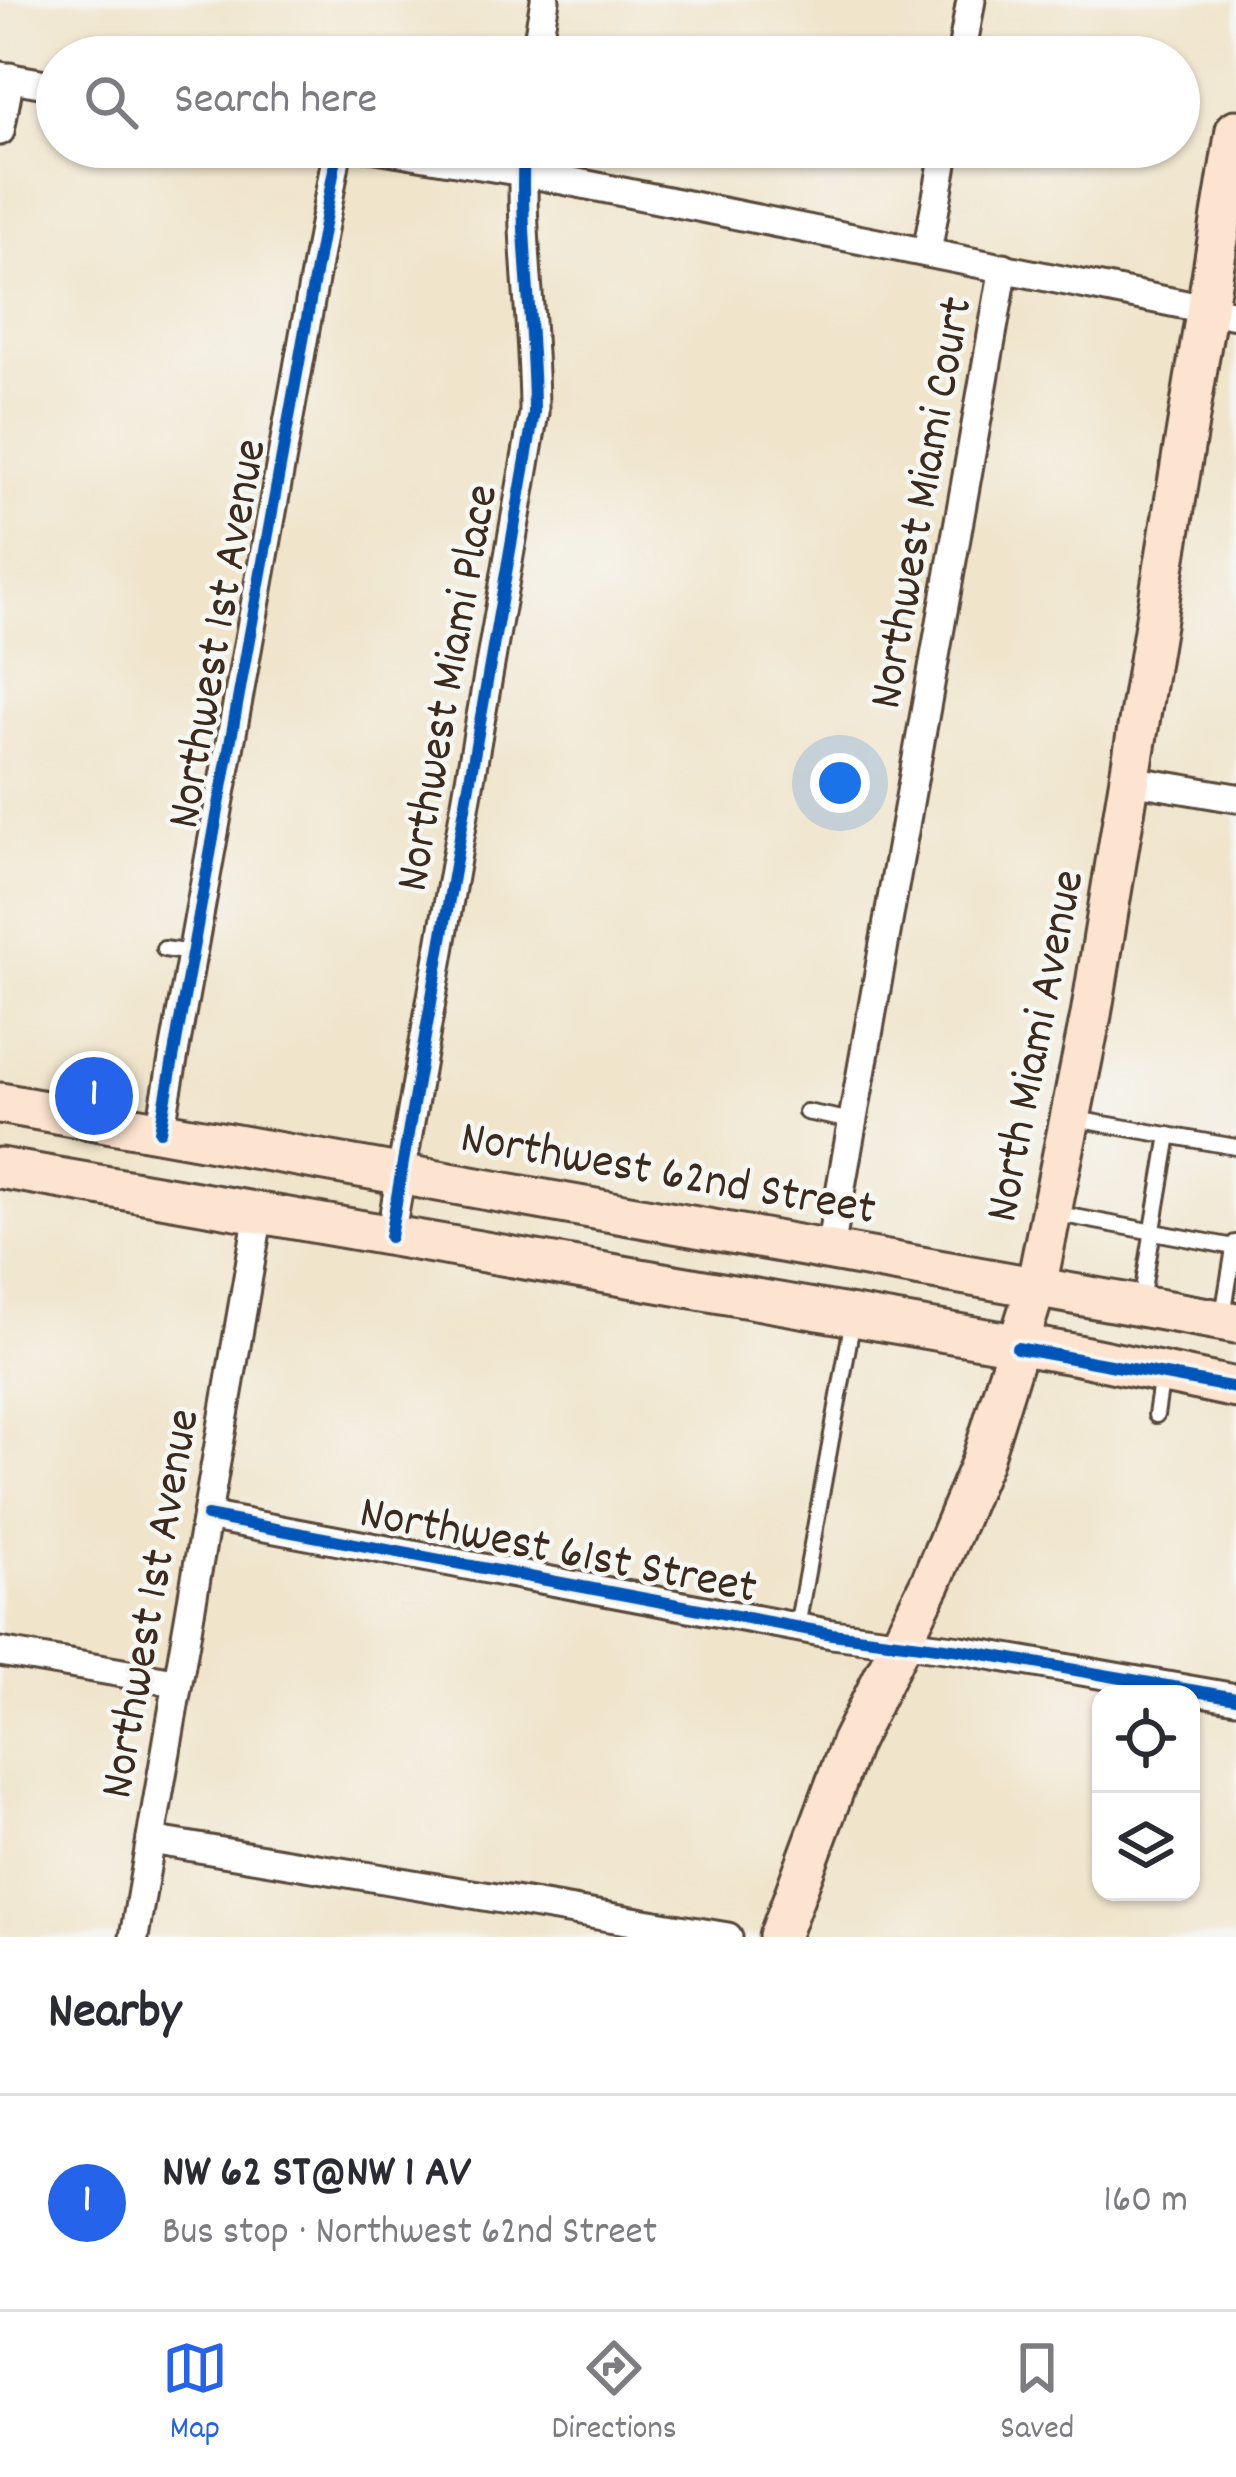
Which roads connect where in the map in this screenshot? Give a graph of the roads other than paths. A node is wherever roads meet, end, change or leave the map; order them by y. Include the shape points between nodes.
1 (545, 0) edge
2 (971, 0) edge
3 (539, 36) edge
4 (965, 36) edge
5 (5, 76) edge
6 (36, 82) edge
7 (1236, 130) edge
8 (0, 131) edge
9 (334, 168) edge
10 (524, 168) edge
11 (563, 168) edge
12 (942, 168) edge
13 (927, 252) junction
14 (1004, 267) junction
15 (1220, 312) edge
16 (1130, 779) junction
17 (1236, 798) edge
18 (0, 1103) edge
19 (806, 1112) dead end
20 (1071, 1118) junction
21 (853, 1120) junction
22 (160, 1131) junction
23 (1169, 1135) junction
24 (1236, 1147) edge
25 (0, 1168) edge
26 (404, 1174) junction
27 (1053, 1213) junction
28 (259, 1214) junction
29 (1152, 1231) junction
30 (390, 1237) junction
31 (1235, 1245) edge
32 (830, 1249) junction
33 (1036, 1287) junction
34 (1141, 1305) junction
35 (853, 1319) junction
36 (1229, 1321) edge
37 (1017, 1348) junction
38 (1162, 1375) junction
39 (1236, 1388) edge
40 (1156, 1415) dead end
41 (207, 1516) junction
42 (796, 1627) junction
43 (899, 1642) junction
44 (0, 1652) edge
45 (176, 1682) junction
46 (1236, 1698) edge
47 (151, 1840) junction
48 (134, 1937) edge
49 (728, 1937) edge
50 (779, 1937) edge

1 - 3 street
2 - 4 street
5 - 6 street
5 - 8 street
7 - 15 main road, North Miami Avenue
9 - 22 street, Northwest 1st Avenue via 178,951
10 - 26 street, Northwest Miami Place via 534,413
11 - 13 street
12 - 13 street, Northwest Miami Court
13 - 14 street
14 - 15 street
14 - 21 street, Northwest Miami Court
15 - 16 main road, North Miami Avenue
16 - 17 street
16 - 20 main road, North Miami Avenue
18 - 22 main road, Northwest 62nd Street
19 - 21 lane
20 - 23 lane
20 - 27 main road, North Miami Avenue
21 - 32 street, Northwest Miami Court
22 - 26 main road, Northwest 62nd Street
23 - 24 lane
23 - 29 lane
25 - 28 main road
26 - 30 street, Northwest Miami Place
26 - 32 main road, Northwest 62nd Street
27 - 29 lane
27 - 33 main road, North Miami Avenue
28 - 30 main road
28 - 41 street, Northwest 1st Avenue
29 - 31 lane
29 - 34 lane
30 - 35 main road
31 - 36 lane
32 - 33 main road, Northwest 62nd Street
33 - 34 main road, Northwest 62nd Street
33 - 37 main road, North Miami Avenue
34 - 36 main road, Northwest 62nd Street
35 - 37 main road
35 - 42 lane
37 - 38 main road
37 - 43 main road, North Miami Avenue via 981,1463
38 - 39 main road
38 - 40 lane
41 - 42 street, Northwest 61st Street
41 - 45 street, Northwest 1st Avenue
42 - 43 street, Northwest 61st Street
43 - 46 street, Northwest 61st Street
43 - 50 main road, North Miami Avenue via 850,1743
44 - 45 street
45 - 47 street, Northwest 1st Avenue
47 - 48 street, Northwest 1st Avenue
47 - 49 street

